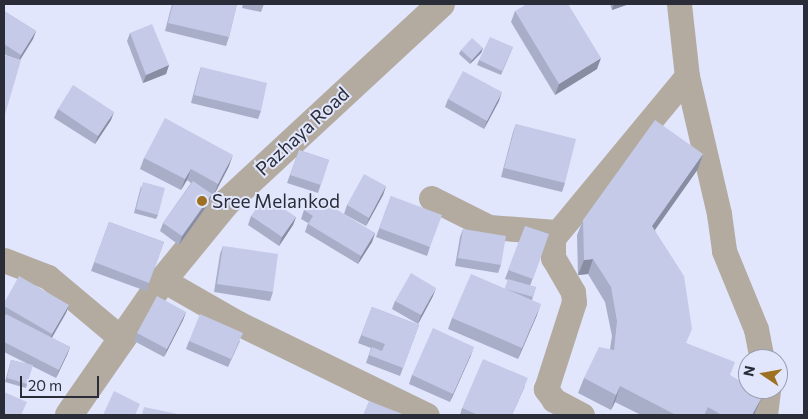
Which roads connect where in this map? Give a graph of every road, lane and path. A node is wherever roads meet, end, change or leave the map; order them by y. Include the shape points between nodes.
1 (441, 4) edge
2 (679, 4) edge
3 (687, 76) junction
4 (431, 198) dead end
5 (556, 232) junction
6 (4, 260) edge
7 (163, 280) junction
8 (122, 339) junction
9 (760, 349) edge
10 (767, 399) edge
11 (69, 415) edge
12 (427, 415) edge
13 (582, 415) edge
14 (765, 415) edge

1 - 7 street, Pazhaya Road via 226,203
2 - 3 street
3 - 5 street
3 - 9 street via 719,214 724,251 756,329
4 - 5 street via 489,227
5 - 13 street via 553,258 573,292 574,302 546,389 554,400
6 - 8 street via 48,277
7 - 8 street, Pazhaya Road
7 - 12 street via 238,322
8 - 11 street, Pazhaya Road
10 - 14 street

